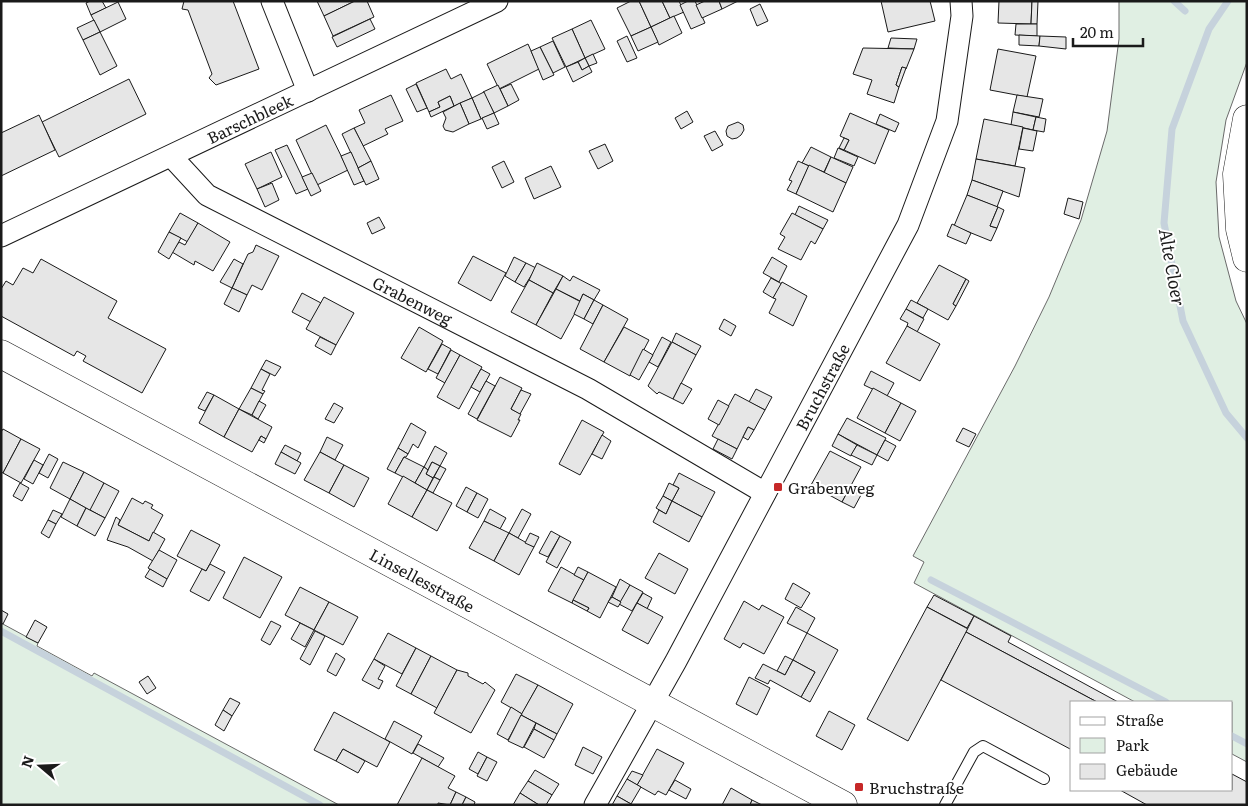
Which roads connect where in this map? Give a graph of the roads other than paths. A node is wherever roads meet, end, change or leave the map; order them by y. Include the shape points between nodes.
1 (272, 1) edge
2 (497, 1) edge
3 (961, 1) edge
4 (308, 91) junction
5 (1247, 119) edge
6 (171, 156) junction
7 (1, 236) edge
8 (1247, 258) edge
9 (1, 354) edge
10 (765, 493) junction
11 (652, 702) junction
12 (1044, 779) dead end
13 (595, 805) edge
14 (843, 805) edge
15 (945, 805) edge

1 - 4 street
2 - 4 street, Barschbleek
3 - 10 street, Bruchstraße via 962,16 947,121 908,225
4 - 6 street, Barschbleek
5 - 8 main road via 1237,174 1240,230
6 - 7 street, Barschbleek
6 - 10 street, Grabenweg via 207,195 588,389
9 - 11 main road, Linsellesstraße
10 - 11 street, Bruchstraße
11 - 13 street, Bruchstraße
11 - 14 main road, Linsellesstraße
12 - 15 lane via 983,746 974,752

